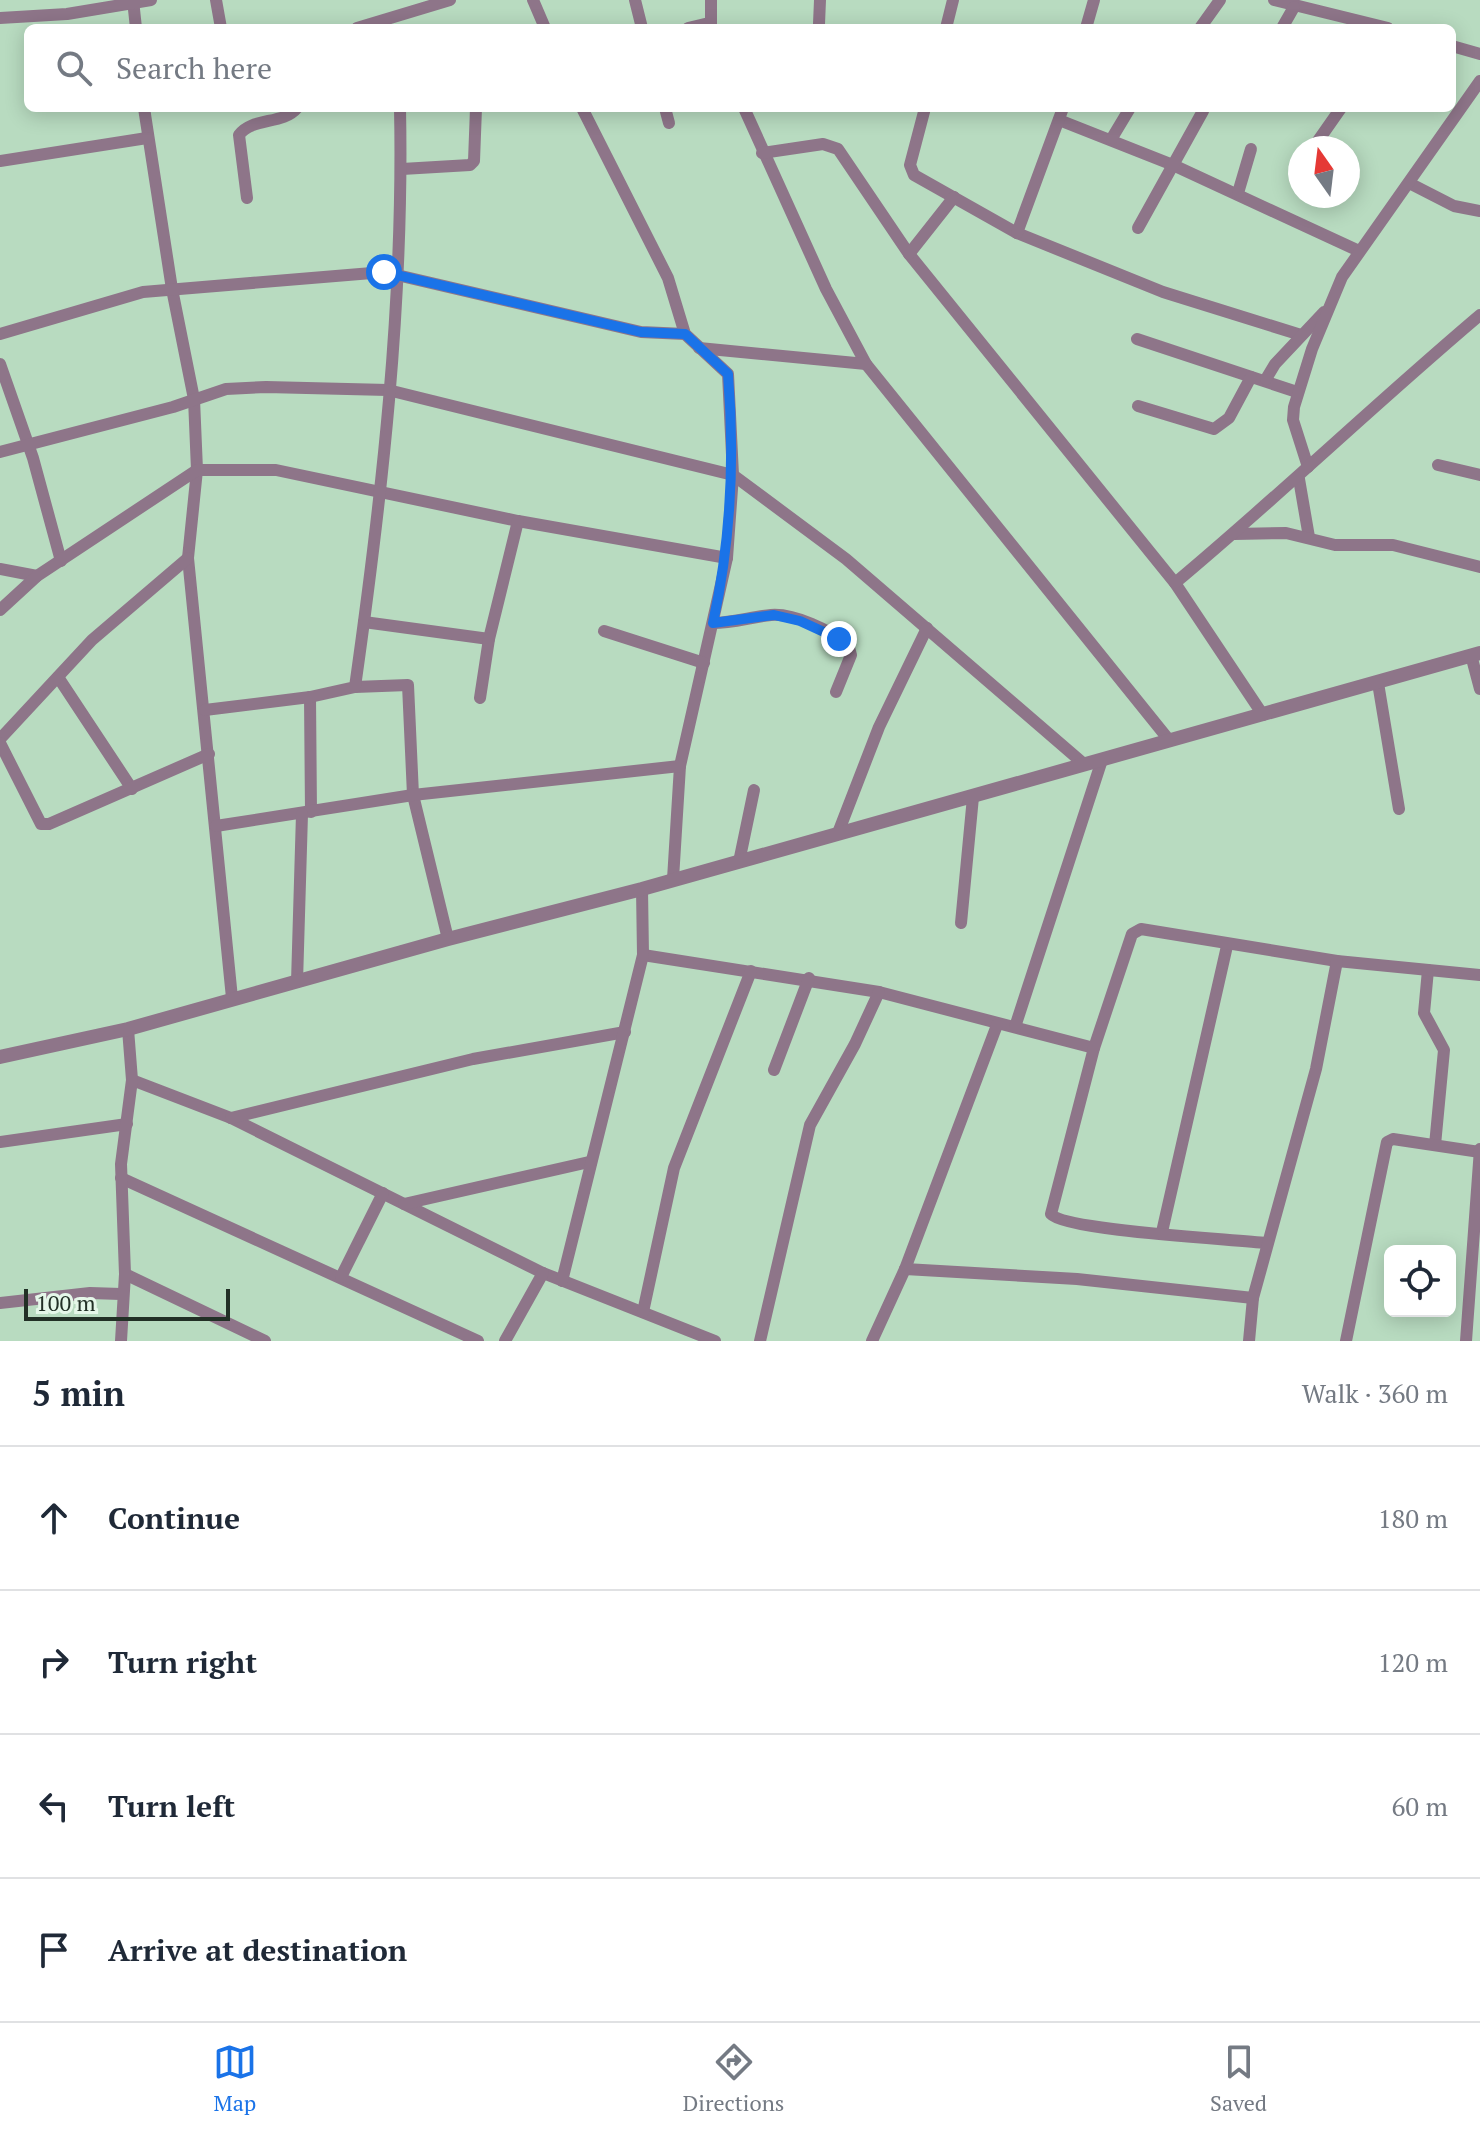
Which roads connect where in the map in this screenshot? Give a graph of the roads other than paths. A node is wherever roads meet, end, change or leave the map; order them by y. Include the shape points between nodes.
1 (151, 0) edge
2 (216, 0) edge
3 (450, 0) edge
4 (533, 0) edge
5 (635, 0) edge
6 (711, 0) edge
7 (820, 0) edge
8 (953, 0) edge
9 (1094, 0) edge
10 (1220, 0) edge
11 (1274, 0) edge
12 (133, 2) edge
13 (1294, 7) junction
14 (0, 18) edge
15 (136, 24) edge
16 (220, 24) edge
17 (370, 24) edge
18 (543, 24) edge
19 (641, 24) edge
20 (710, 24) edge
21 (819, 24) dead end
22 (947, 24) edge
23 (1087, 24) edge
24 (1203, 24) edge
25 (1284, 24) edge
26 (1370, 24) edge
27 (1456, 47) edge
28 (1480, 54) edge
29 (1480, 81) edge
30 (144, 112) edge
31 (294, 112) edge
32 (400, 112) edge
33 (476, 112) edge
34 (584, 112) edge
35 (666, 112) edge
36 (746, 112) edge
37 (924, 112) edge
38 (1128, 112) edge
39 (1202, 112) edge
40 (1338, 112) edge
41 (1061, 114) edge
42 (669, 123) dead end
43 (1321, 136) edge
44 (147, 138) junction
45 (1112, 138) junction
46 (1251, 149) dead end
47 (762, 153) junction
48 (0, 161) edge
49 (1173, 165) junction
50 (402, 169) junction
51 (1411, 184) junction
52 (1238, 193) junction
53 (954, 197) junction
54 (247, 198) dead end
55 (1480, 211) edge
56 (1138, 228) dead end
57 (1017, 233) junction
58 (1359, 251) junction
59 (909, 254) junction
60 (399, 275) junction
61 (172, 289) junction
62 (1326, 309) junction
63 (1480, 315) edge
64 (0, 334) edge
65 (685, 334) junction
66 (1301, 335) junction
67 (1137, 339) dead end
68 (699, 348) junction
69 (0, 364) edge
70 (866, 364) junction
71 (1251, 377) junction
72 (1266, 379) junction
73 (388, 390) junction
74 (1297, 392) junction
75 (194, 399) junction
76 (1138, 406) dead end
77 (29, 443) junction
78 (0, 452) edge
79 (1438, 465) dead end
80 (1308, 467) junction
81 (197, 470) junction
82 (733, 475) junction
83 (1480, 475) edge
84 (1299, 479) junction
85 (380, 492) junction
86 (518, 521) junction
87 (1234, 534) junction
88 (1309, 537) junction
89 (188, 558) junction
90 (727, 558) junction
91 (61, 561) junction
92 (1480, 567) edge
93 (0, 569) edge
94 (37, 576) junction
95 (1175, 583) junction
96 (0, 610) edge
97 (364, 622) junction
98 (713, 623) junction
99 (927, 628) junction
100 (604, 631) dead end
101 (489, 639) junction
102 (1475, 654) edge
103 (704, 663) junction
104 (58, 677) junction
105 (1378, 683) junction
106 (355, 687) junction
107 (1480, 689) edge
108 (836, 692) dead end
109 (310, 697) junction
110 (480, 698) dead end
111 (205, 710) junction
112 (1263, 715) junction
113 (1169, 740) junction
114 (0, 741) edge
115 (209, 754) junction
116 (1101, 763) junction
117 (1084, 764) junction
118 (680, 766) junction
119 (132, 789) junction
120 (754, 790) dead end
121 (413, 795) junction
122 (973, 797) junction
123 (1399, 809) dead end
124 (306, 813) junction
125 (216, 826) junction
126 (838, 833) junction
127 (739, 862) junction
128 (673, 879) junction
129 (642, 889) junction
130 (961, 923) dead end
131 (448, 939) junction
132 (1227, 946) junction
133 (643, 955) junction
134 (1337, 961) junction
135 (1428, 970) junction
136 (751, 971) junction
137 (1480, 975) edge
138 (809, 978) junction
139 (297, 982) junction
140 (879, 992) junction
141 (232, 998) junction
142 (997, 1025) junction
143 (1015, 1027) junction
144 (128, 1029) junction
145 (625, 1032) junction
146 (1094, 1048) junction
147 (0, 1057) edge
148 (774, 1070) dead end
149 (132, 1080) junction
150 (231, 1118) junction
151 (127, 1124) junction
152 (0, 1142) edge
153 (1435, 1145) junction
154 (1480, 1151) edge
155 (589, 1162) junction
156 (121, 1178) junction
157 (383, 1193) junction
158 (404, 1204) junction
159 (1162, 1232) junction
160 (1266, 1243) junction
161 (905, 1269) junction
162 (543, 1273) junction
163 (125, 1274) junction
164 (341, 1277) junction
165 (562, 1281) junction
166 (121, 1294) junction
167 (1253, 1298) junction
168 (0, 1303) edge
169 (643, 1312) junction
170 (1473, 1322) edge
171 (121, 1341) edge
172 (265, 1341) edge
173 (478, 1341) edge
174 (505, 1341) edge
175 (715, 1341) edge
176 (760, 1341) edge
177 (872, 1341) edge
178 (1249, 1341) edge
179 (1346, 1341) edge
180 (1466, 1341) edge

1 - 12 street
2 - 16 street
3 - 17 street
4 - 18 street
5 - 19 street
6 - 20 street
7 - 21 street
8 - 22 street
9 - 23 street
10 - 24 street
11 - 13 street
12 - 14 street via 67,14
12 - 15 street
13 - 25 street
13 - 26 street
27 - 28 street
29 - 51 street
30 - 44 street
31 - 54 street via 245,127 239,135
32 - 50 street
33 - 50 street via 470,165
34 - 65 street via 668,278
35 - 42 street
36 - 47 street
37 - 53 street via 911,170
38 - 45 street
39 - 49 street
40 - 43 street
41 - 45 street
41 - 57 street
44 - 48 street
44 - 61 street
45 - 49 street
46 - 52 street
47 - 59 street via 823,144 838,149
47 - 70 street
49 - 52 street
49 - 56 street
50 - 60 street
51 - 55 street via 1454,206
51 - 58 street
52 - 58 street
53 - 57 street
53 - 59 street
57 - 66 street via 1163,292
58 - 62 street
59 - 95 street
60 - 61 street via 355,272
60 - 65 street via 641,332
60 - 73 street
61 - 64 street via 83,307
61 - 75 street
62 - 66 street
62 - 74 street
63 - 80 street
65 - 68 street
66 - 72 street
67 - 71 street
68 - 70 street
68 - 82 street via 728,374
69 - 77 street
70 - 113 street
71 - 72 street
71 - 76 street via 1229,418 1214,429
72 - 74 street
73 - 75 street via 266,387 226,389
73 - 82 street
73 - 85 street
74 - 80 street via 1293,420
75 - 77 street
75 - 81 street
77 - 78 street
77 - 91 street
79 - 83 street
80 - 84 street
81 - 85 street via 276,470
81 - 89 street
81 - 91 street
82 - 90 street
82 - 99 street via 846,559
84 - 87 street
84 - 88 street
85 - 86 street
85 - 97 street
86 - 90 street
86 - 101 street
87 - 88 street
87 - 95 street
88 - 92 street via 1335,545 1393,545
89 - 104 street via 92,640
89 - 111 street
90 - 98 street
91 - 94 street
93 - 94 street
94 - 96 street
95 - 112 street
97 - 101 street
97 - 106 street
98 - 103 street
98 - 108 street via 774,615 848,644 851,655
99 - 117 street
99 - 126 street via 879,727
100 - 103 street
101 - 110 street
102 - 105 street
102 - 107 street
103 - 118 street
104 - 114 street
104 - 119 street
105 - 112 street
105 - 123 street
106 - 109 street
106 - 121 street via 408,685
109 - 111 street
109 - 124 street
111 - 115 street
112 - 113 street
113 - 116 street
114 - 119 street via 41,824
115 - 119 street
115 - 125 street
116 - 117 street
116 - 143 street
117 - 122 street
118 - 121 street
118 - 128 street
120 - 127 street
121 - 124 street
121 - 131 street
122 - 126 street
122 - 130 street
124 - 125 street
124 - 139 street
125 - 141 street
126 - 127 street
127 - 128 street
128 - 129 street
129 - 131 street
129 - 133 street
131 - 139 street
132 - 134 street
132 - 146 street via 1136,930
132 - 159 street
133 - 136 street
133 - 145 street
134 - 135 street
134 - 160 street via 1316,1069
135 - 137 street
135 - 153 street via 1424,1013 1444,1050
136 - 138 street
136 - 169 street via 674,1168
138 - 140 street
138 - 148 street
139 - 141 street
140 - 142 street
140 - 176 street via 810,1125
141 - 144 street
142 - 143 street
142 - 161 street
143 - 146 street
144 - 147 street
144 - 149 street
145 - 150 street via 473,1059
145 - 155 street
146 - 159 street via 1051,1214 1095,1228
149 - 150 street
149 - 151 street
150 - 157 street
151 - 152 street
151 - 156 street
153 - 154 street
153 - 179 street via 1393,1139 1384,1148
154 - 170 street
155 - 158 street
155 - 165 street
156 - 163 street
156 - 164 street
157 - 158 street
157 - 164 street
158 - 162 street
159 - 160 street
160 - 167 street
161 - 167 street via 1077,1279
161 - 177 street
162 - 165 street
162 - 174 street
163 - 166 street
163 - 172 street
164 - 173 street
165 - 169 street
166 - 168 street
166 - 171 street
167 - 178 street
169 - 175 street
170 - 180 street

